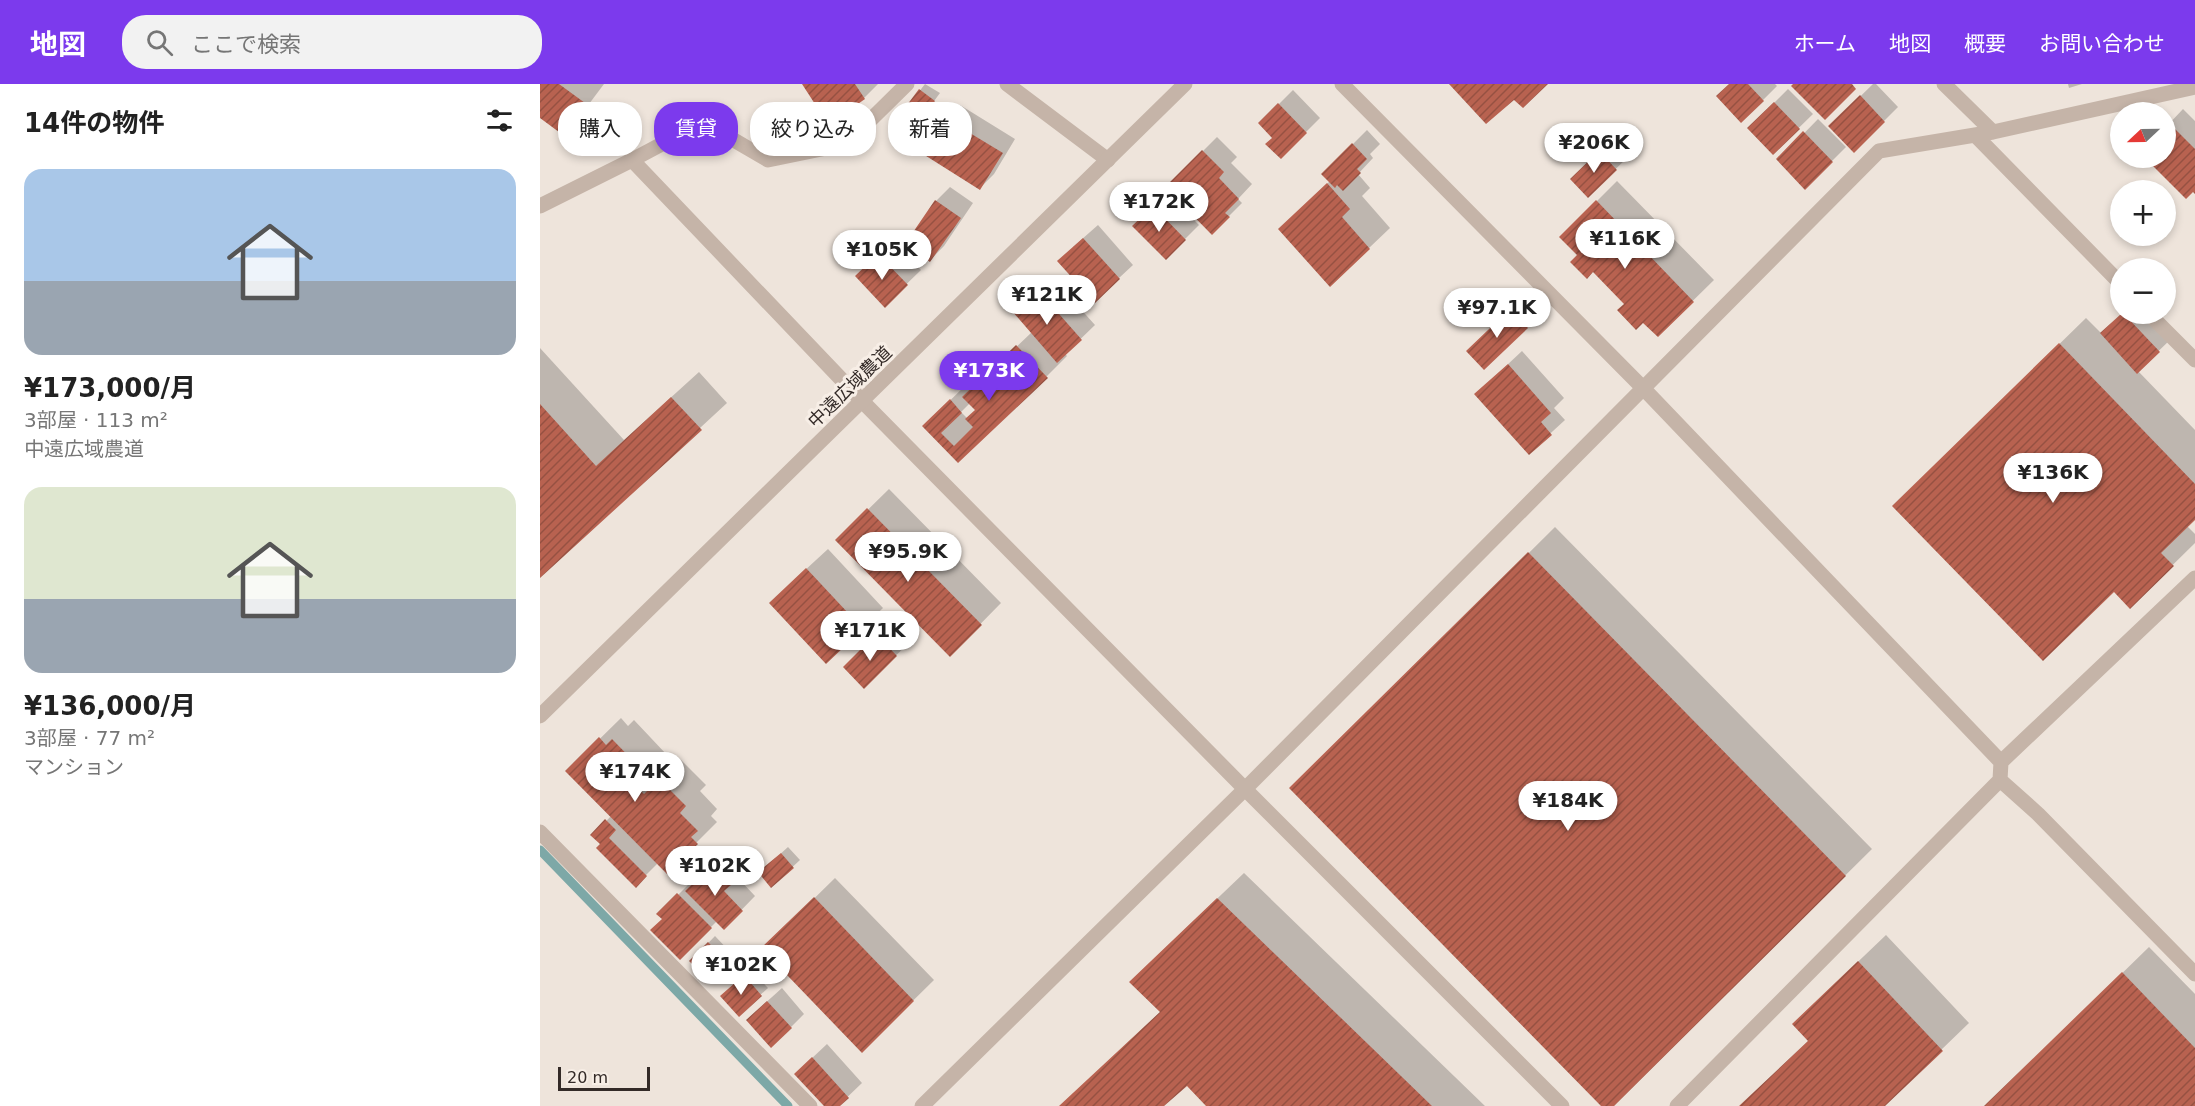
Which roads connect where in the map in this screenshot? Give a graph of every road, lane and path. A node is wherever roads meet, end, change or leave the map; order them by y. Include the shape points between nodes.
1 (907, 84) edge
2 (1007, 84) edge
3 (1185, 84) edge
4 (1342, 84) edge
5 (1944, 84) edge
6 (2195, 87) edge
7 (1993, 132) junction
8 (1975, 135) junction
9 (632, 160) junction
10 (1108, 160) junction
11 (540, 206) edge
12 (2110, 273) edge
13 (2159, 324) edge
14 (2195, 360) edge
15 (1644, 389) junction
16 (862, 402) junction
17 (2195, 578) edge
18 (540, 716) edge
19 (2001, 762) junction
20 (2000, 780) junction
21 (1245, 789) junction
22 (540, 832) edge
23 (2195, 974) edge
24 (810, 1106) edge
25 (922, 1106) edge
26 (1562, 1106) edge
27 (1677, 1106) edge

1 - 9 street via 846,144 768,160 703,122
2 - 10 street
3 - 10 street, 中遠広域農道
4 - 15 street
5 - 7 street
6 - 7 street
7 - 8 street
8 - 12 street
8 - 15 street via 1879,151
9 - 11 street
9 - 16 street
10 - 16 street, 中遠広域農道
13 - 14 street
15 - 19 street
15 - 21 street
16 - 18 street, 中遠広域農道
16 - 21 street
17 - 19 street
19 - 20 street
20 - 23 street
20 - 27 street
21 - 25 street
21 - 26 street
22 - 24 street

